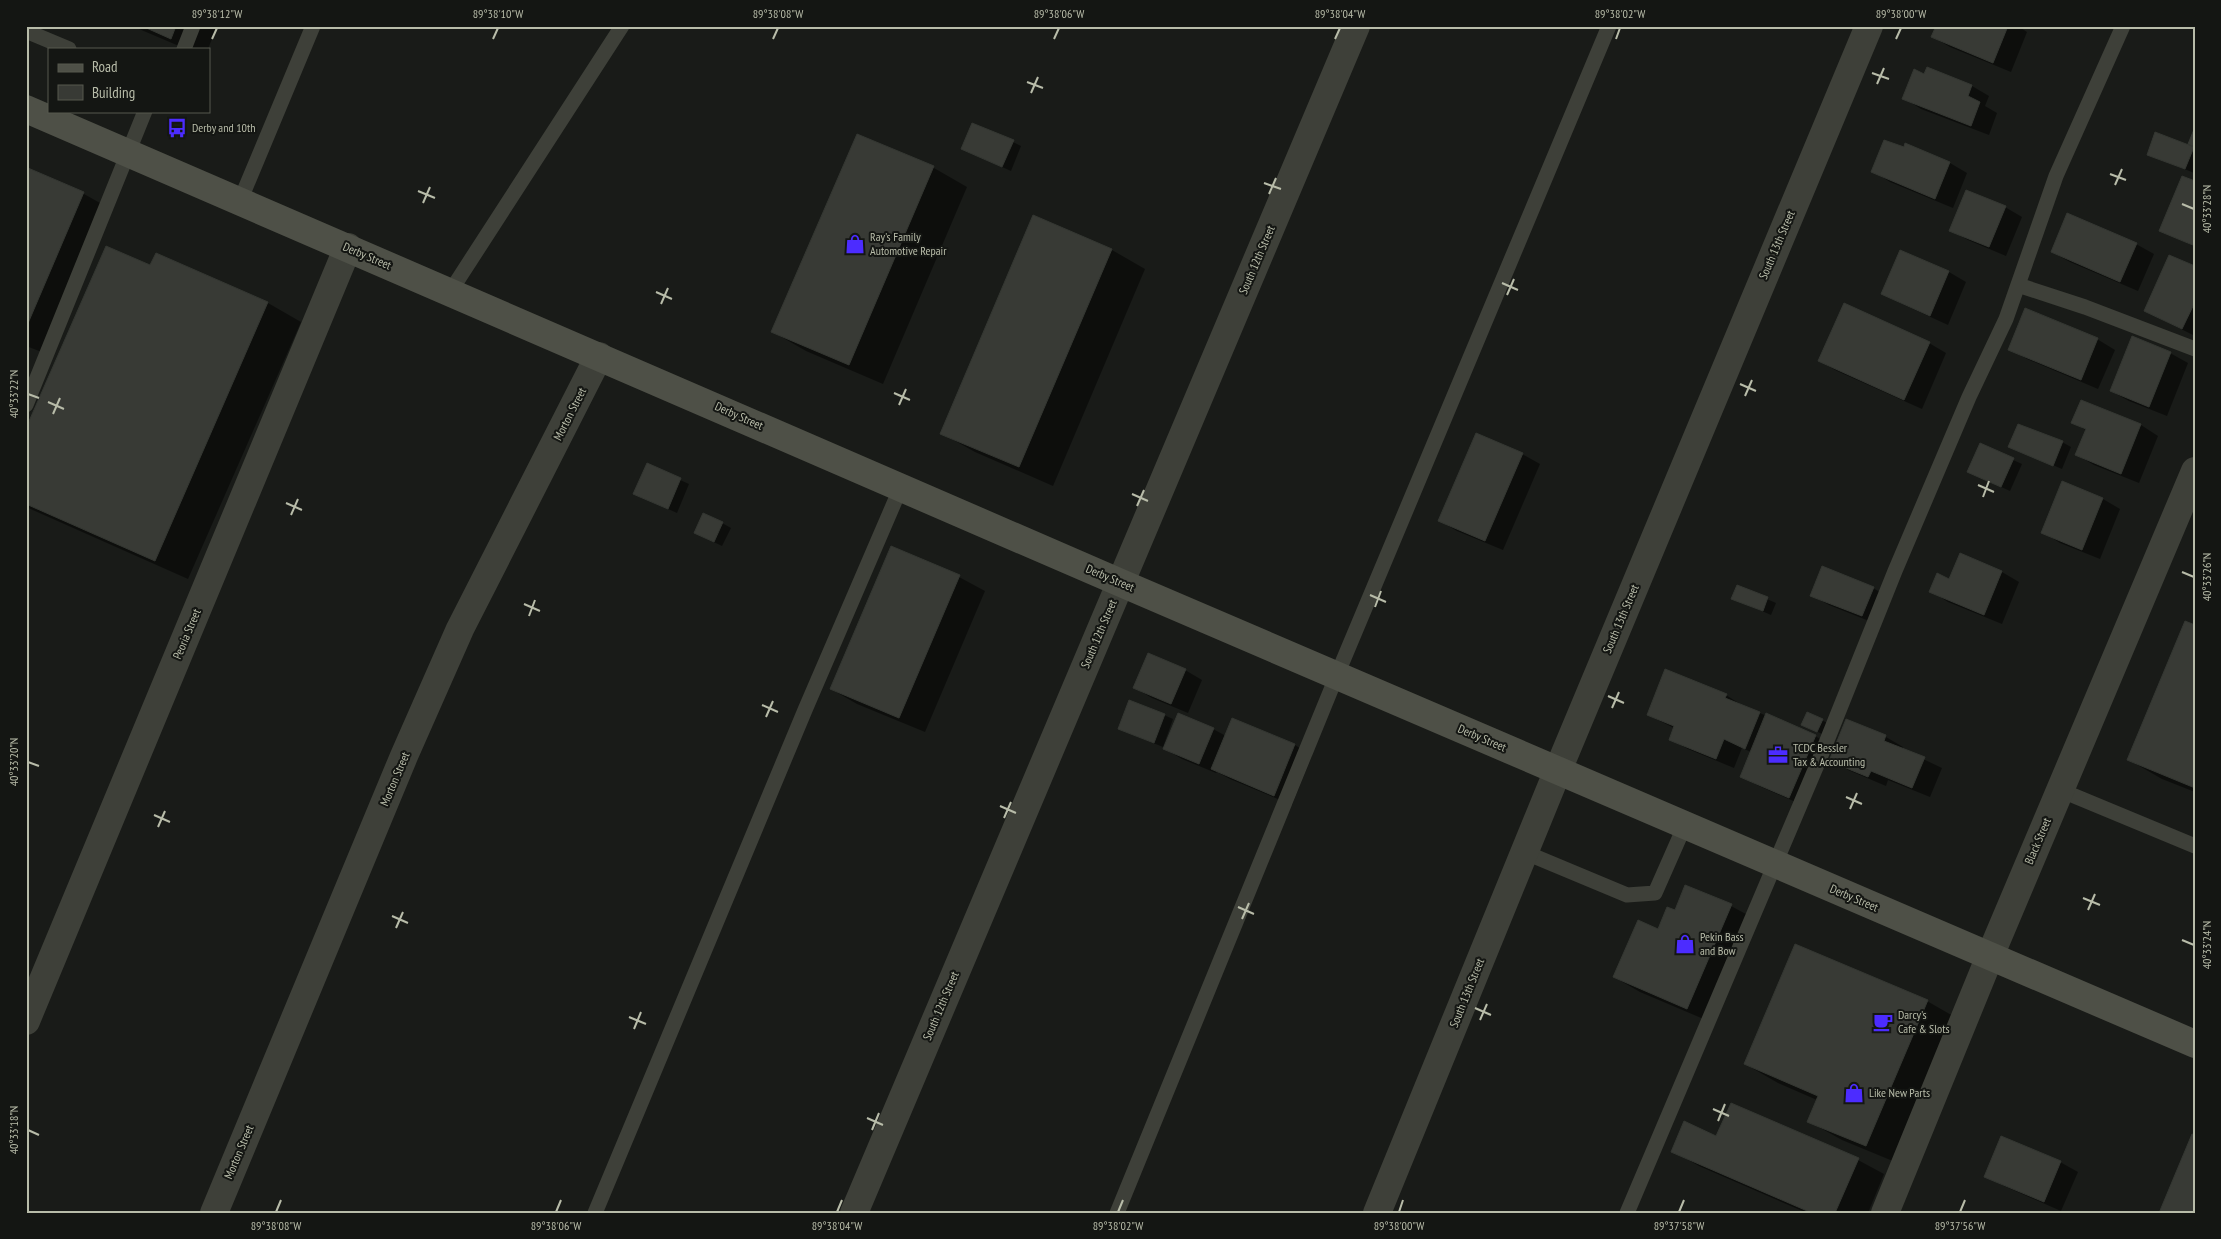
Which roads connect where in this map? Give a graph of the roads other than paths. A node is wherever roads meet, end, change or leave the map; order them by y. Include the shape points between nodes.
1 (193, 26) edge
2 (313, 26) edge
3 (622, 26) edge
4 (1356, 26) edge
5 (1609, 26) edge
6 (1869, 26) edge
7 (2123, 26) edge
8 (26, 31) edge
9 (67, 48) edge
10 (184, 48) edge
11 (26, 109) edge
12 (145, 112) edge
13 (127, 152) junction
14 (240, 201) junction
15 (348, 247) junction
16 (2018, 285) junction
17 (450, 292) junction
18 (2195, 349) edge
19 (599, 356) junction
20 (26, 405) edge
21 (2195, 471) edge
22 (901, 487) junction
23 (1121, 583) junction
24 (1337, 675) junction
25 (1558, 770) junction
26 (2060, 790) junction
27 (1685, 825) junction
28 (2195, 846) edge
29 (1524, 852) junction
30 (1774, 863) junction
31 (1990, 956) junction
32 (26, 1021) edge
33 (2195, 1044) edge
34 (214, 1213) edge
35 (595, 1213) edge
36 (854, 1213) edge
37 (1117, 1213) edge
38 (1377, 1213) edge
39 (1627, 1213) edge
40 (1884, 1213) edge

1 - 10 lane
2 - 14 lane
3 - 17 lane
4 - 23 street, South 12th Street
5 - 24 lane
6 - 25 street, South 13th Street
7 - 16 lane via 2056,176
8 - 9 lane
11 - 13 main road, Derby Street
12 - 13 lane
13 - 14 main road, Derby Street
13 - 20 lane
14 - 15 main road, Derby Street
15 - 17 main road, Derby Street
15 - 32 street, Peoria Street
16 - 18 lane
16 - 30 lane
17 - 19 main road, Derby Street
19 - 22 main road, Derby Street
19 - 34 street, Morton Street via 460,629
21 - 26 street, Black Street
22 - 23 main road, Derby Street
22 - 35 lane
23 - 24 main road, Derby Street
23 - 36 street, South 12th Street
24 - 25 main road, Derby Street
24 - 37 lane
25 - 27 main road, Derby Street
25 - 29 street, South 13th Street
26 - 28 lane
26 - 31 street, Black Street
27 - 29 lane via 1655,893 1628,895
27 - 30 main road, Derby Street
29 - 38 street, South 13th Street
30 - 31 main road, Derby Street
30 - 39 lane
31 - 33 main road, Derby Street
31 - 40 street, Black Street

